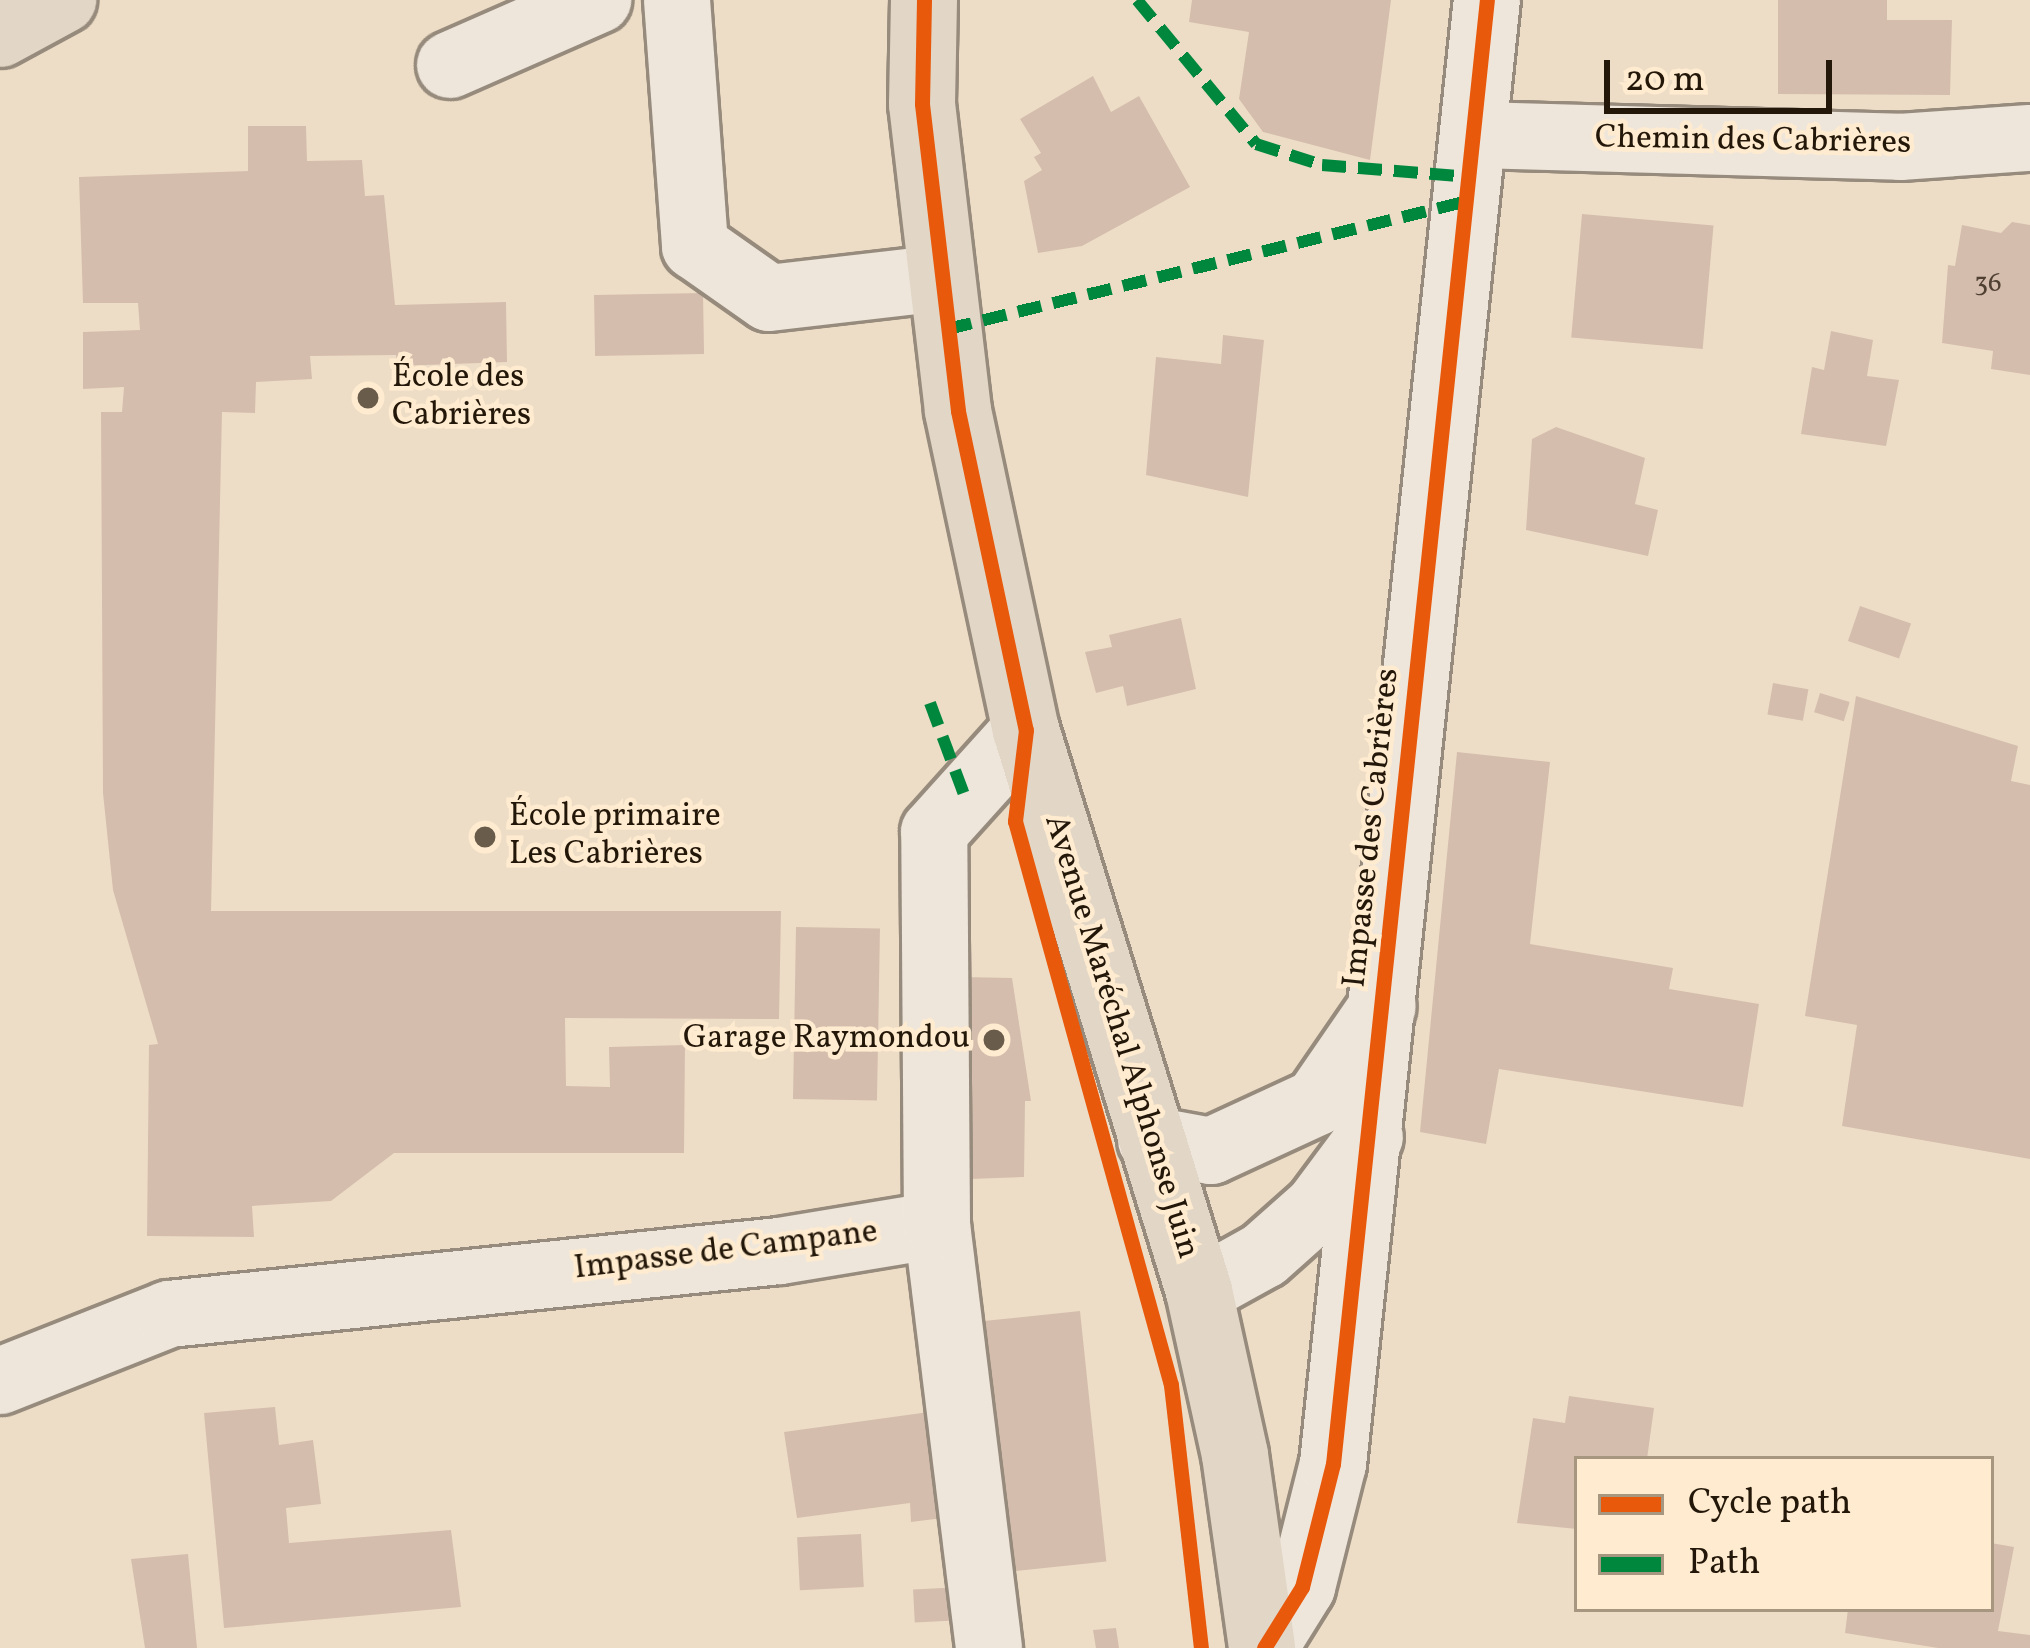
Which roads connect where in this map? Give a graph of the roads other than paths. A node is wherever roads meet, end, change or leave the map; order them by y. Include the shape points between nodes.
1 (63, 0) edge
2 (598, 0) edge
3 (677, 0) edge
4 (925, 0) edge
5 (1487, 0) edge
6 (0, 34) edge
7 (450, 64) dead end
8 (1477, 135) junction
9 (2030, 138) edge
10 (942, 278) junction
11 (1025, 730) junction
12 (1385, 1004) junction
13 (1372, 1134) junction
14 (1151, 1140) junction
15 (937, 1225) junction
16 (1198, 1291) junction
17 (0, 1381) edge
18 (989, 1648) edge
19 (1263, 1648) edge

1 - 6 main road
2 - 7 street
3 - 10 street via 695,246 769,298
4 - 10 main road, Avenue Maréchal Alphonse Juin via 922,104
5 - 8 street, Impasse des Cabrières
8 - 9 street, Chemin des Cabrières via 1900,147
8 - 12 street, Impasse des Cabrières
10 - 11 main road, Avenue Maréchal Alphonse Juin via 958,411
11 - 14 main road, Avenue Maréchal Alphonse Juin
11 - 15 street via 934,832
12 - 13 street, Impasse des Cabrières
12 - 14 street, Impasse des Cabrières via 1317,1102 1211,1151
13 - 16 street via 1318,1208 1264,1255
13 - 19 street, Impasse des Cabrières via 1333,1464 1302,1587
14 - 16 main road, Avenue Maréchal Alphonse Juin
15 - 17 street, Impasse de Campane via 780,1251 169,1314
15 - 18 street
16 - 19 main road, Avenue Maréchal Alphonse Juin via 1234,1455

